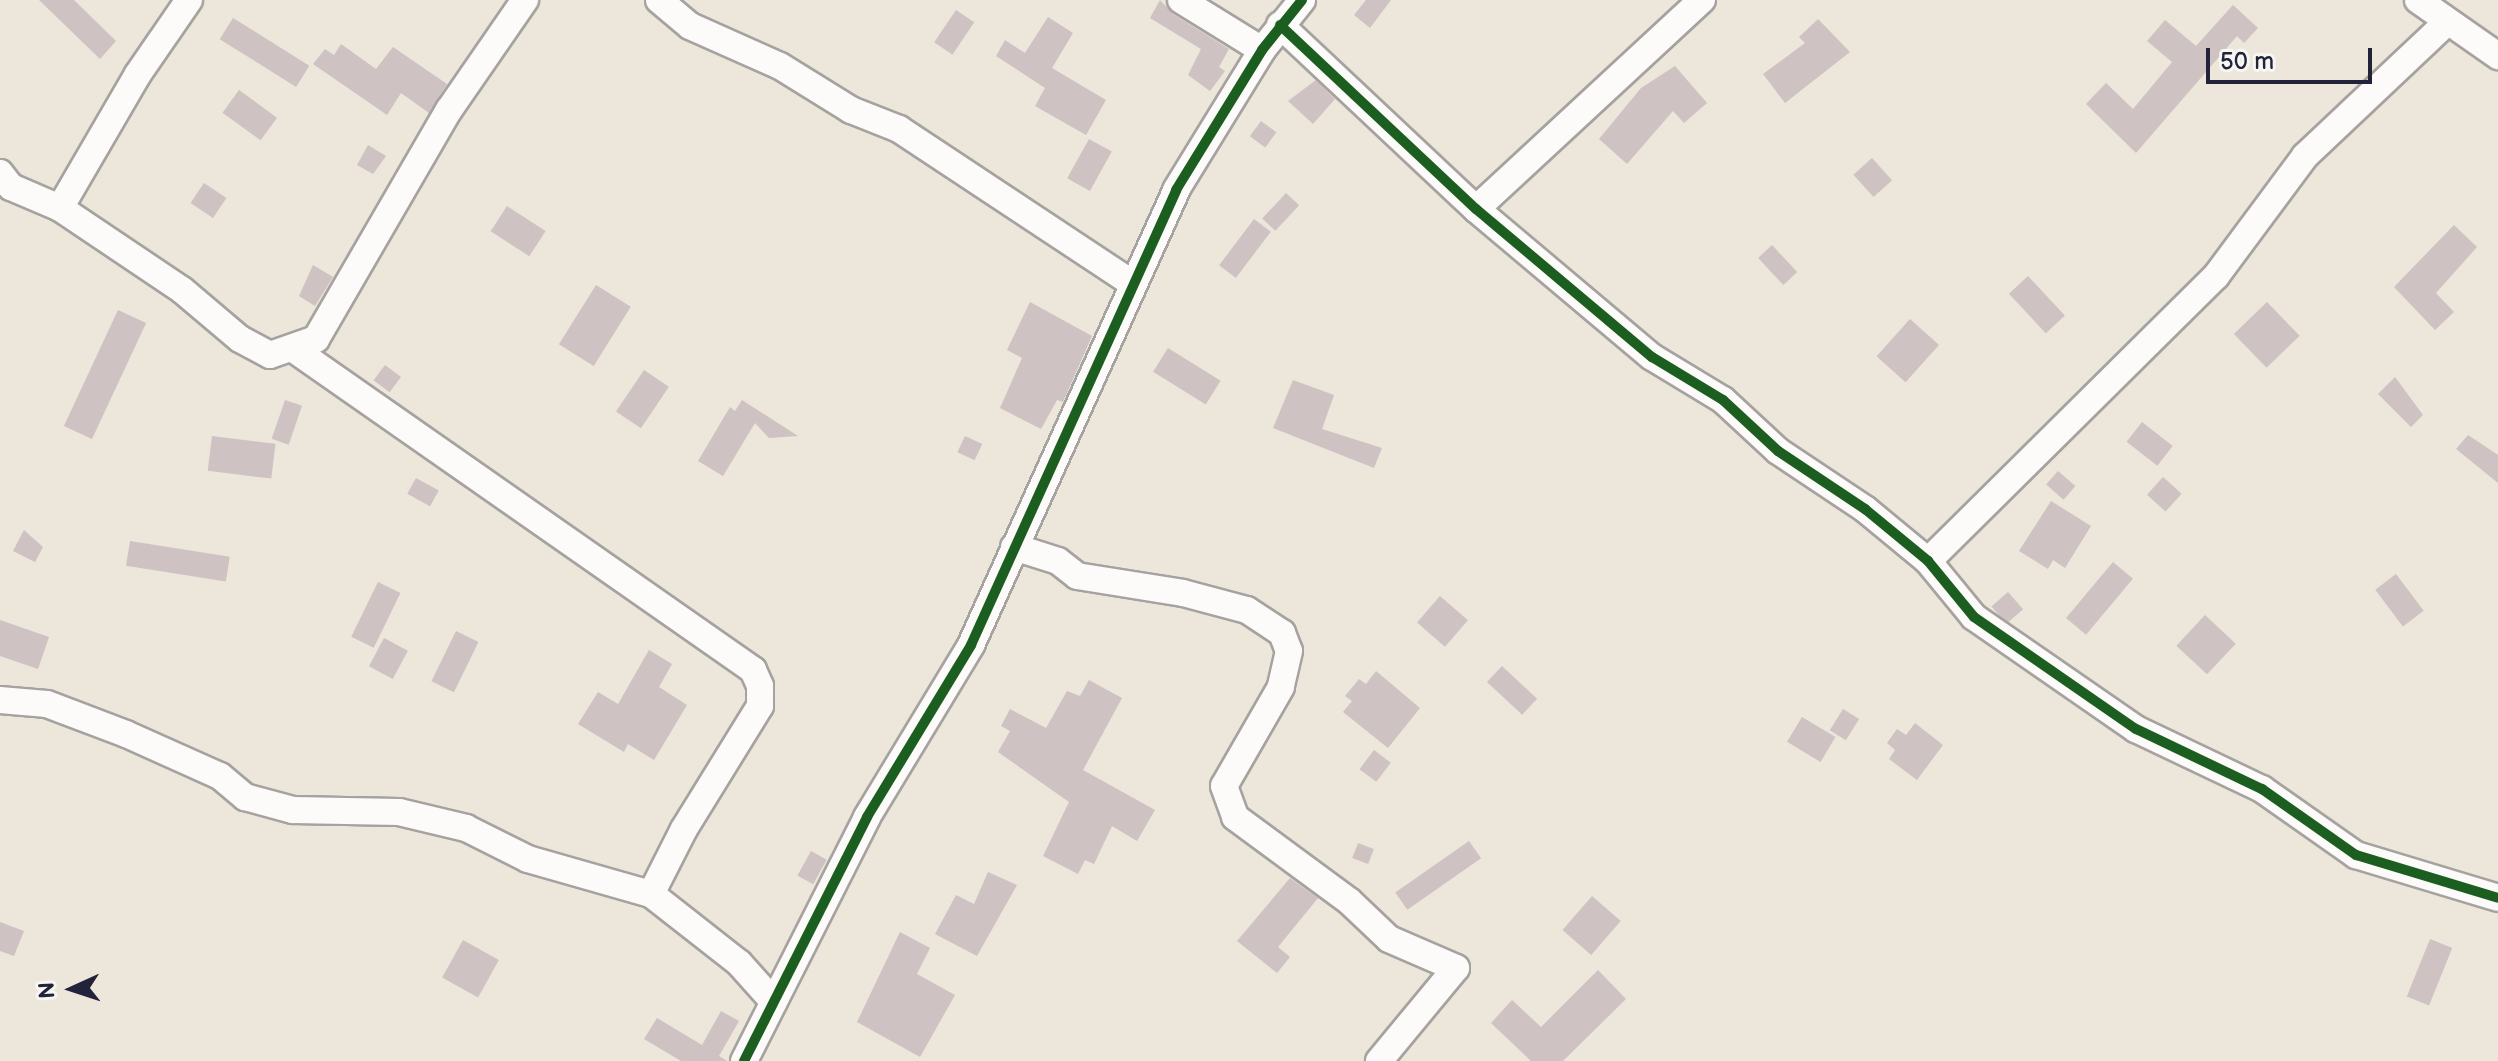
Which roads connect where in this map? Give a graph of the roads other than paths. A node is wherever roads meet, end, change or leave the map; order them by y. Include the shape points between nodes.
1 (189, 0) edge
2 (525, 0) edge
3 (659, 0) edge
4 (1181, 0) edge
5 (1302, 0) edge
6 (1702, 0) edge
7 (2418, 0) edge
8 (2445, 24) junction
9 (1280, 25) junction
10 (1262, 50) junction
11 (2495, 51) edge
12 (0, 173) edge
13 (60, 208) junction
14 (1476, 209) junction
15 (1133, 284) junction
16 (295, 350) junction
17 (1014, 547) junction
18 (1928, 561) junction
19 (0, 700) edge
20 (651, 894) junction
21 (2498, 898) edge
22 (774, 1002) junction
23 (744, 1061) edge
24 (1379, 1061) edge

1 - 13 street via 138,74
2 - 16 street via 449,110 346,294 316,339
3 - 15 street via 690,26 780,66 851,110 899,129
4 - 10 street
5 - 9 street
6 - 14 street
7 - 8 street
8 - 11 street
8 - 18 street via 2305,156 2216,276
9 - 10 street
9 - 14 street
10 - 15 street via 1176,190
12 - 13 street via 11,187
13 - 16 street via 182,290 240,339 270,355
14 - 18 street via 1652,357 1723,400 1778,451 1865,509
15 - 17 street
16 - 20 street via 753,670 760,706 684,829
17 - 22 street via 971,645 867,817
17 - 24 street via 1058,561 1077,576 1183,593 1247,610 1282,633 1289,651 1281,687 1224,786 1235,817 1349,901 1389,939 1456,968
18 - 21 street via 1974,617 2136,729 2262,789 2356,855
19 - 20 street via 47,704 126,734 220,776 245,797 293,810 399,812 466,828 528,859
20 - 22 street via 739,963
22 - 23 street

